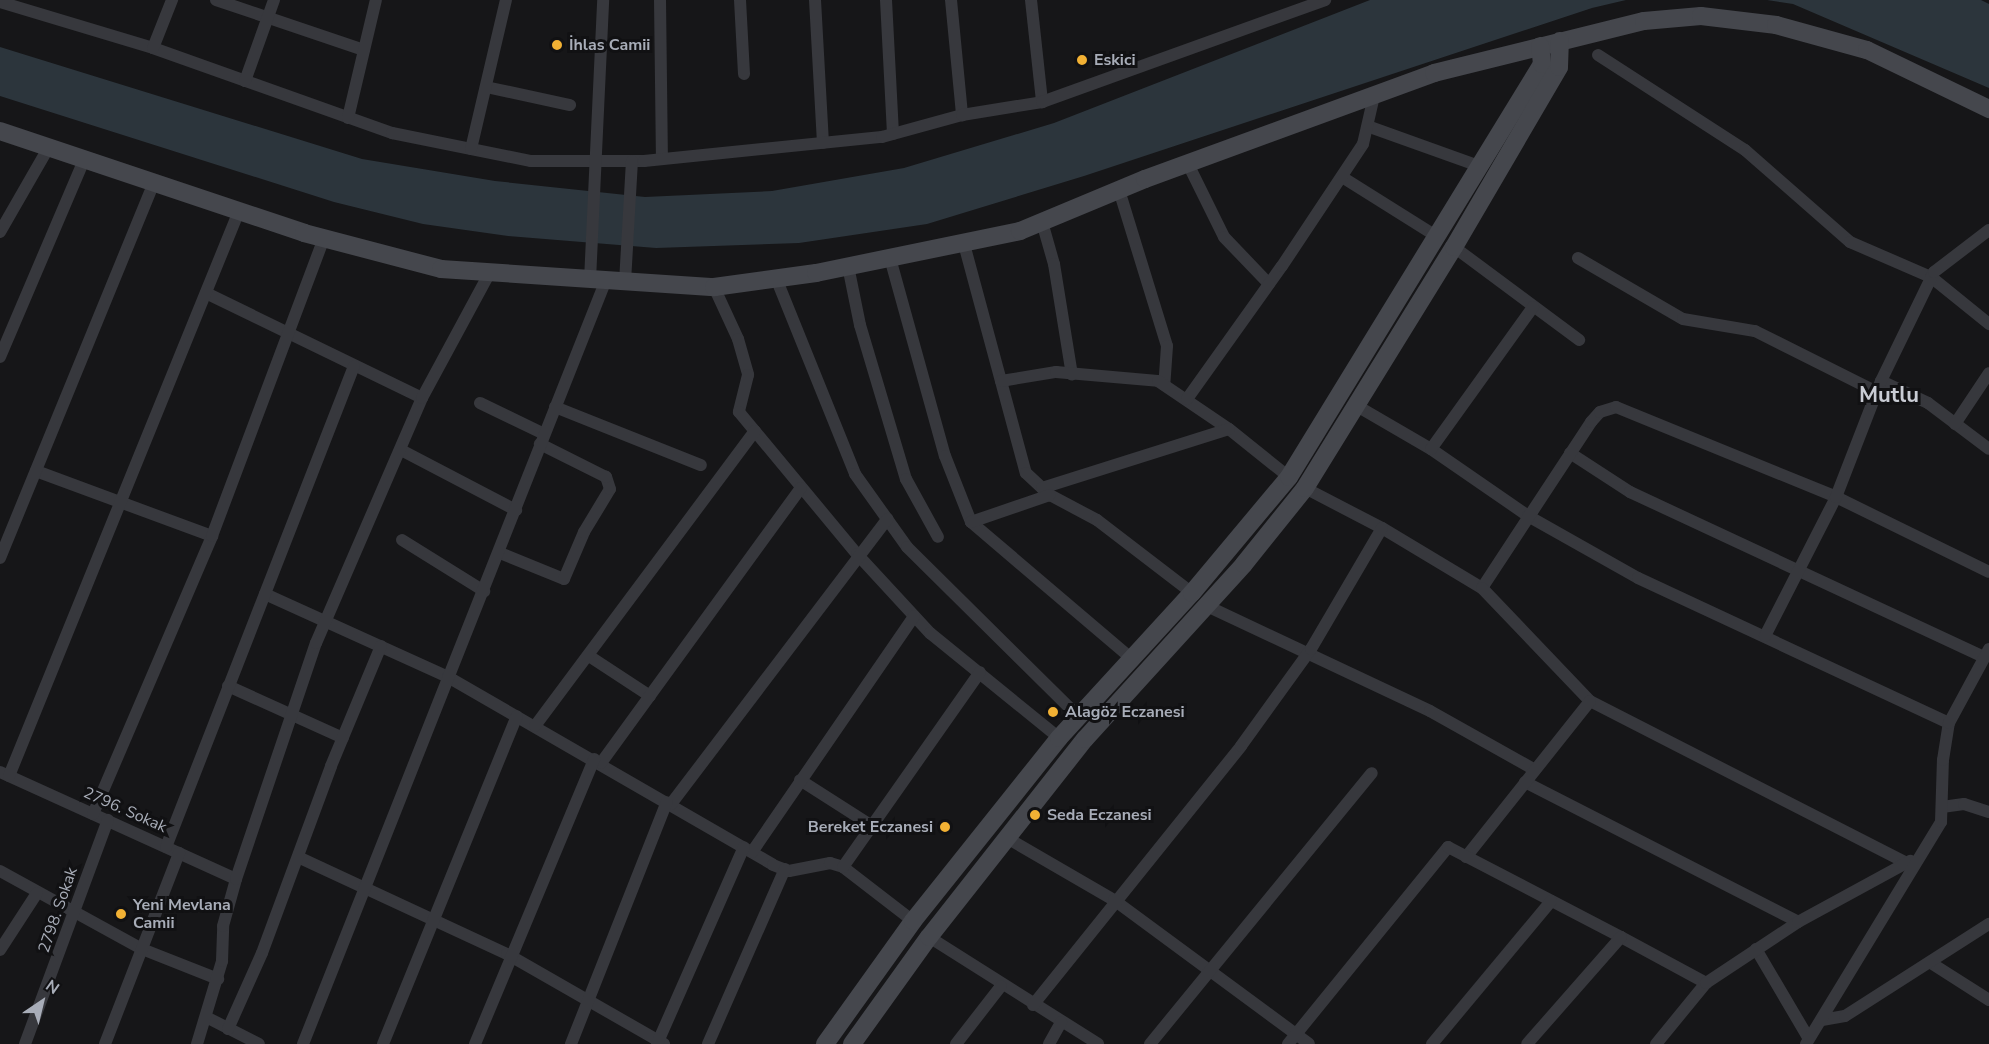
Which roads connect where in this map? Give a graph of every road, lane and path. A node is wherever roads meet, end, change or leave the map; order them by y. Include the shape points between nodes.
1 (172, 0) edge
2 (216, 0) edge
3 (274, 0) edge
4 (376, 0) edge
5 (506, 0) edge
6 (603, 0) edge
7 (660, 0) edge
8 (741, 0) edge
9 (815, 0) edge
10 (886, 0) edge
11 (951, 0) edge
12 (1031, 0) edge
13 (1325, 0) edge
14 (0, 2) edge
15 (267, 18) junction
16 (1560, 41) junction
17 (1540, 46) junction
18 (153, 48) junction
19 (364, 50) junction
20 (1598, 56) dead end
21 (744, 74) dead end
22 (244, 81) junction
23 (486, 87) junction
24 (1374, 96) junction
25 (1042, 102) junction
26 (570, 105) dead end
27 (1989, 109) edge
28 (962, 115) junction
29 (348, 118) junction
30 (1370, 128) junction
31 (0, 130) edge
32 (893, 134) junction
33 (823, 143) junction
34 (50, 145) junction
35 (471, 149) junction
36 (86, 158) junction
37 (662, 159) junction
38 (596, 161) junction
39 (632, 161) junction
40 (1188, 164) junction
41 (1479, 166) junction
42 (1342, 177) junction
43 (154, 182) junction
44 (1119, 190) junction
45 (239, 211) junction
46 (1042, 222) junction
47 (1989, 230) edge
48 (0, 232) edge
49 (1436, 236) junction
50 (324, 238) junction
51 (964, 244) junction
52 (1454, 247) junction
53 (890, 258) junction
54 (1578, 258) dead end
55 (848, 266) junction
56 (490, 272) junction
57 (1931, 277) junction
58 (776, 278) junction
59 (598, 280) junction
60 (625, 282) junction
61 (1269, 284) junction
62 (714, 287) junction
63 (206, 293) junction
64 (1533, 307) junction
65 (1989, 324) edge
66 (288, 334) junction
67 (1579, 340) dead end
68 (0, 357) edge
69 (354, 366) junction
70 (1989, 373) edge
71 (1072, 375) junction
72 (1001, 381) junction
73 (1164, 385) junction
74 (1879, 386) junction
75 (422, 398) junction
76 (1187, 399) junction
77 (480, 403) dead end
78 (1357, 406) junction
79 (555, 407) junction
80 (1955, 424) junction
81 (1229, 429) junction
82 (754, 431) junction
83 (542, 439) junction
84 (1431, 449) junction
85 (1989, 449) edge
86 (401, 450) junction
87 (1570, 453) junction
88 (701, 465) dead end
89 (36, 471) junction
90 (1289, 477) junction
91 (801, 488) junction
92 (1305, 488) junction
93 (1046, 491) junction
94 (1836, 497) junction
95 (121, 504) junction
96 (516, 510) junction
97 (1528, 516) junction
98 (887, 519) junction
99 (972, 522) junction
100 (1382, 528) junction
101 (212, 536) junction
102 (938, 537) dead end
103 (402, 540) dead end
104 (500, 553) junction
105 (857, 554) junction
106 (0, 558) edge
107 (1800, 568) junction
108 (1989, 572) edge
109 (1482, 588) junction
110 (484, 591) junction
111 (265, 594) junction
112 (1192, 594) junction
113 (1207, 606) junction
114 (914, 616) junction
115 (326, 621) junction
116 (1765, 636) junction
117 (381, 646) junction
118 (1987, 653) edge
119 (1307, 654) junction
120 (589, 656) junction
121 (1133, 660) junction
122 (980, 672) junction
123 (448, 677) junction
124 (228, 686) junction
125 (650, 696) junction
126 (1590, 701) junction
127 (290, 714) junction
128 (517, 716) junction
129 (1078, 716) junction
130 (1949, 723) junction
131 (535, 726) junction
132 (343, 738) junction
133 (1059, 738) junction
134 (598, 761) junction
135 (1535, 770) junction
136 (1372, 773) dead end
137 (5, 774) edge
138 (800, 780) junction
139 (1526, 782) junction
140 (669, 803) junction
141 (1942, 807) junction
142 (1989, 812) edge
143 (93, 814) junction
144 (108, 820) junction
145 (872, 826) junction
146 (1007, 838) junction
147 (166, 847) junction
148 (748, 850) junction
149 (179, 853) junction
150 (1921, 854) junction
151 (298, 857) junction
152 (1466, 857) junction
153 (1907, 863) junction
154 (843, 867) junction
155 (784, 869) junction
156 (0, 871) edge
157 (236, 879) junction
158 (365, 888) junction
159 (36, 893) junction
160 (1114, 900) junction
161 (1551, 901) junction
162 (74, 915) junction
163 (434, 920) junction
164 (913, 921) junction
165 (1798, 922) junction
166 (1989, 924) edge
167 (929, 937) junction
168 (1621, 937) junction
169 (2, 944) edge
170 (142, 949) junction
171 (1756, 949) junction
172 (512, 957) junction
173 (1931, 963) junction
174 (1211, 971) junction
175 (218, 980) junction
176 (1706, 983) junction
177 (1001, 986) junction
178 (588, 1000) junction
179 (1989, 1000) edge
180 (1033, 1005) junction
181 (208, 1018) junction
182 (1822, 1020) junction
183 (1061, 1022) junction
184 (228, 1029) junction
185 (1292, 1039) edge
186 (1807, 1042) edge
187 (659, 1043) edge
188 (25, 1044) edge
189 (105, 1044) edge
190 (197, 1044) edge
191 (259, 1044) edge
192 (303, 1044) edge
193 (383, 1044) edge
194 (475, 1044) edge
195 (571, 1044) edge
196 (708, 1044) edge
197 (825, 1044) edge
198 (852, 1044) edge
199 (956, 1044) edge
200 (1049, 1044) edge
201 (1098, 1044) edge
202 (1150, 1044) edge
203 (1310, 1044) edge
204 (1432, 1044) edge
205 (1527, 1044) edge
206 (1656, 1044) edge

1 - 18 street
2 - 15 street
3 - 15 street
4 - 19 street
5 - 23 street
6 - 38 street
7 - 37 street
8 - 21 street
9 - 33 street
10 - 32 street
11 - 28 street
12 - 25 street
13 - 25 street
14 - 18 street
15 - 19 street
15 - 22 street
16 - 17 main road
16 - 27 main road via 1644,21 1701,16 1776,25 1867,50
16 - 52 main road via 1559,68
17 - 24 main road via 1434,73
17 - 41 main road via 1542,64
18 - 22 street
19 - 29 street
20 - 57 street via 1745,150 1850,242
22 - 29 street
23 - 26 street
23 - 35 street
24 - 30 street
24 - 40 main road
25 - 28 street
28 - 32 street
29 - 35 street via 392,134
30 - 41 street
30 - 42 street
31 - 34 main road
32 - 33 street
33 - 37 street
34 - 36 main road
34 - 48 street
35 - 38 street via 531,161
36 - 43 main road
36 - 68 street
37 - 39 street
38 - 39 street
38 - 59 street
39 - 60 street
40 - 44 main road
40 - 61 street via 1224,237
41 - 49 main road
42 - 49 street
42 - 61 street
43 - 45 main road
43 - 89 street
44 - 46 main road
44 - 73 street via 1167,346
45 - 50 main road
45 - 63 street
46 - 51 main road
46 - 71 street via 1054,264
47 - 57 street
49 - 90 main road
50 - 56 main road via 441,269
50 - 66 street
51 - 53 main road
51 - 72 street
52 - 64 street
52 - 78 main road
53 - 55 main road
53 - 99 street via 945,456
54 - 74 street via 1683,319 1755,331
55 - 58 main road
55 - 102 street via 860,325 906,479
56 - 59 main road
56 - 75 street
57 - 65 street
57 - 74 street
58 - 62 main road
58 - 98 street via 855,474
59 - 60 main road
59 - 79 street
60 - 62 main road
61 - 76 street
62 - 82 street via 745,360 748,375 739,412
63 - 66 street
63 - 95 street
64 - 67 street
64 - 84 street
66 - 69 street
66 - 101 street
69 - 75 street
69 - 111 street
70 - 80 street
71 - 72 street via 1056,372
71 - 73 street
72 - 93 street via 1026,473
73 - 76 street
74 - 80 street via 1928,403
74 - 94 street
75 - 86 street
76 - 81 street
77 - 83 street
78 - 84 street
78 - 92 main road
79 - 83 street
79 - 88 street
80 - 85 street
81 - 90 street
81 - 93 street
82 - 91 street
82 - 120 street
83 - 96 street
83 - 104 street via 606,477 610,489 584,532 564,579
84 - 97 street
86 - 96 street
86 - 115 street
87 - 94 street via 1600,412 1616,407
87 - 97 street
87 - 107 street via 1630,492
89 - 95 street
89 - 106 street
90 - 112 main road
91 - 105 street
91 - 125 street
92 - 100 street
92 - 113 main road
93 - 99 street
93 - 112 street via 1097,520
94 - 107 street
94 - 108 street
95 - 101 street
95 - 137 street
96 - 104 street
97 - 109 street
97 - 116 street via 1638,578
98 - 105 street
98 - 129 street via 928,569
99 - 121 street
100 - 109 street
100 - 119 street
101 - 143 street
103 - 110 street
104 - 110 street
105 - 114 street
105 - 140 street
107 - 116 street
107 - 118 street
109 - 126 street
110 - 123 street
111 - 115 street
111 - 124 street
112 - 121 main road
113 - 119 street
113 - 146 main road via 1085,739
114 - 122 street
114 - 138 street
115 - 117 street
115 - 127 street
116 - 130 street
117 - 123 street
117 - 132 street
118 - 130 street
119 - 135 street via 1430,711
119 - 160 street via 1241,746
120 - 125 street
120 - 131 street
121 - 129 main road
122 - 133 street
122 - 145 street
123 - 128 street
123 - 158 street
124 - 127 street
124 - 147 street
125 - 134 street
126 - 135 street
126 - 153 street
127 - 132 street
127 - 157 street
128 - 131 street
128 - 163 street
129 - 133 main road
130 - 141 street
131 - 134 street
132 - 151 street
133 - 164 main road
134 - 140 street
134 - 172 street
135 - 139 street
136 - 174 street
137 - 143 street, 2796. Sokak
138 - 145 street
138 - 148 street
139 - 152 street
139 - 165 street
140 - 148 street
140 - 178 street
141 - 142 street via 1964,804
141 - 150 street via 1941,822
143 - 144 street, 2796. Sokak
144 - 147 street, 2796. Sokak
144 - 162 street, 2798. Sokak
145 - 154 street
146 - 160 street
146 - 167 main road
147 - 149 street, 2796. Sokak
148 - 155 street
148 - 187 street
149 - 157 street, 2796. Sokak
149 - 170 street
150 - 153 street
150 - 182 street
151 - 158 street
151 - 184 street
152 - 161 street
152 - 185 street via 1448,847
153 - 165 street
154 - 155 street via 830,863
154 - 164 street
155 - 196 street
156 - 159 street
157 - 175 street via 223,926
158 - 163 street
158 - 192 street
159 - 162 street
159 - 169 street
160 - 174 street
160 - 180 street
161 - 168 street
161 - 204 street
162 - 170 street
162 - 188 street, 2798. Sokak
163 - 172 street
163 - 193 street
164 - 197 main road
165 - 171 street
166 - 173 street
167 - 177 street
167 - 198 main road
168 - 176 street
168 - 205 street
170 - 175 street
170 - 189 street
171 - 176 street
171 - 186 street
172 - 178 street
172 - 194 street
173 - 179 street
173 - 182 street via 1845,1016
174 - 185 street
174 - 202 street
175 - 181 street
176 - 206 street
177 - 180 street
177 - 199 street
178 - 187 street
178 - 195 street
180 - 183 street
181 - 184 street
181 - 190 street
182 - 186 street
183 - 200 street
183 - 201 street
184 - 191 street
185 - 203 street

